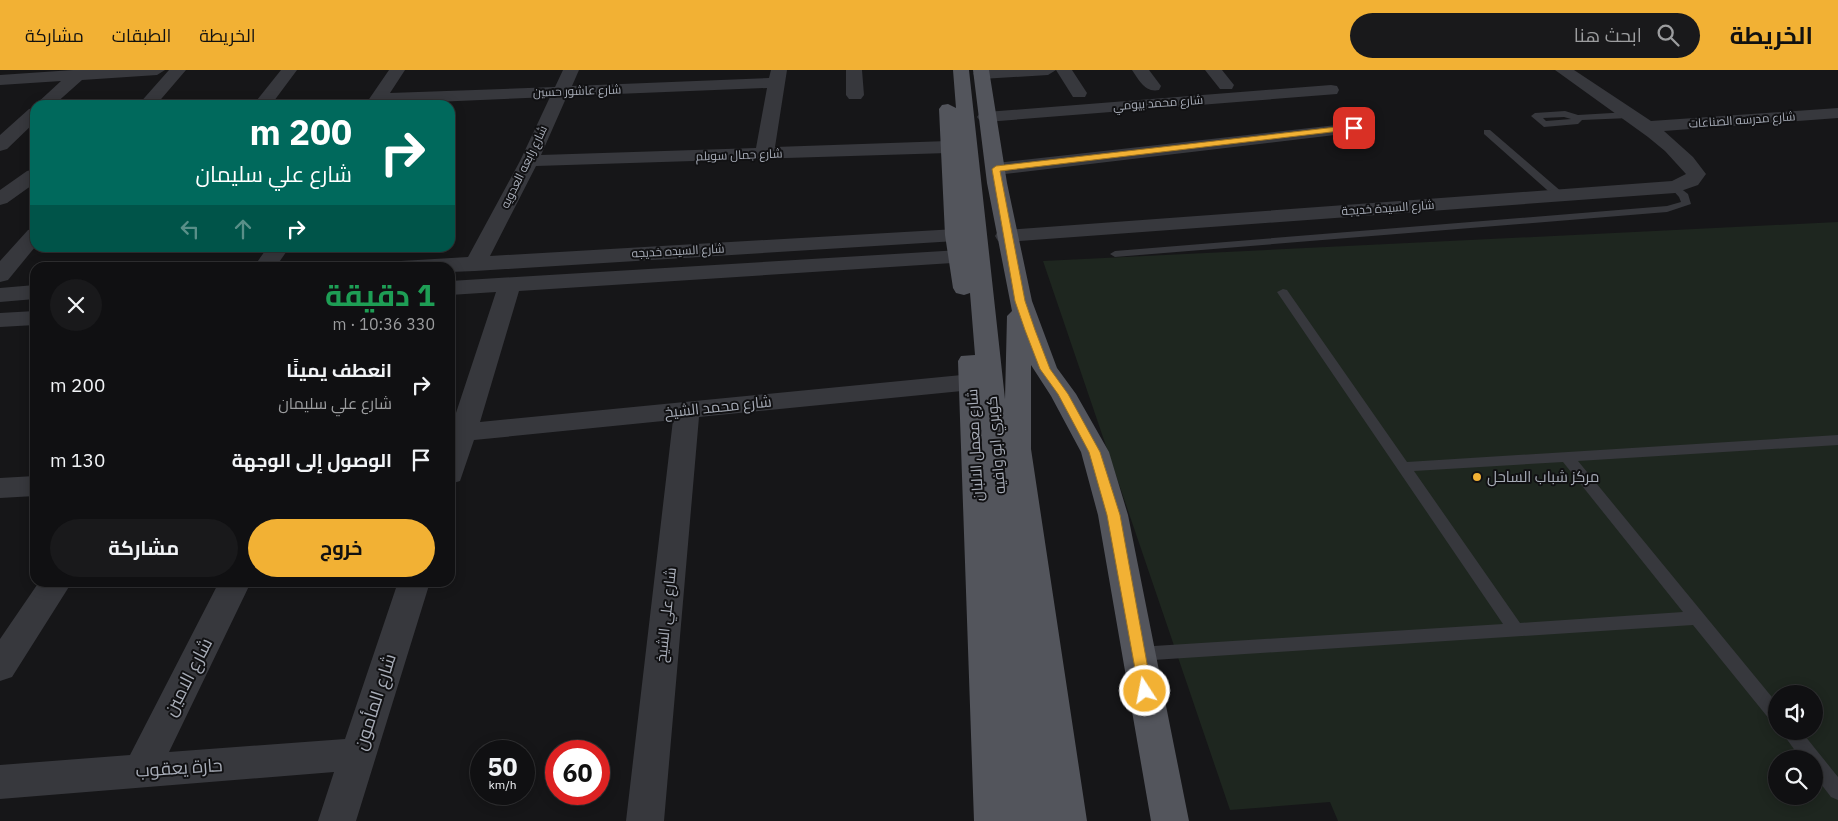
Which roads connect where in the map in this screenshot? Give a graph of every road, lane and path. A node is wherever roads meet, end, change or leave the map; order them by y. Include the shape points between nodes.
1 (157, 70) edge
2 (178, 70) edge
3 (289, 70) edge
4 (397, 70) edge
5 (571, 70) edge
6 (854, 70) edge
7 (947, 70) edge
8 (1048, 70) edge
9 (1064, 70) edge
10 (1140, 70) edge
11 (1213, 70) edge
12 (1563, 70) edge
13 (974, 71) edge
14 (80, 73) edge
15 (778, 76) edge
16 (0, 80) edge
17 (1226, 85) dead end
18 (1153, 86) dead end
19 (1331, 90) dead end
20 (561, 92) junction
21 (1079, 93) dead end
22 (855, 95) dead end
23 (50, 100) edge
24 (151, 100) edge
25 (266, 100) edge
26 (377, 100) edge
27 (413, 100) edge
28 (1838, 113) edge
29 (1629, 115) junction
30 (986, 117) junction
31 (30, 118) edge
32 (1577, 118) dead end
33 (1646, 127) junction
34 (1354, 128) dead end
35 (1487, 132) dead end
36 (26, 143) dead end
37 (0, 145) edge
38 (948, 147) junction
39 (764, 154) junction
40 (529, 161) junction
41 (30, 175) edge
42 (997, 176) junction
43 (0, 177) edge
44 (30, 178) edge
45 (954, 185) junction
46 (1675, 187) junction
47 (1560, 195) junction
48 (0, 199) edge
49 (1006, 236) junction
50 (30, 241) edge
51 (958, 246) junction
52 (1115, 254) dead end
53 (475, 264) junction
54 (455, 265) edge
55 (0, 275) edge
56 (500, 277) junction
57 (455, 287) edge
58 (30, 292) edge
59 (1283, 292) dead end
60 (0, 295) edge
61 (1020, 301) junction
62 (30, 318) edge
63 (0, 320) edge
64 (972, 394) junction
65 (687, 410) junction
66 (464, 432) junction
67 (1838, 440) edge
68 (1567, 457) junction
69 (455, 459) edge
70 (1403, 467) junction
71 (30, 486) edge
72 (0, 488) edge
73 (53, 587) edge
74 (233, 587) edge
75 (412, 587) edge
76 (1698, 618) junction
77 (1515, 629) junction
78 (1138, 654) junction
79 (1, 664) edge
80 (1768, 705) edge
81 (1797, 740) edge
82 (1805, 750) edge
83 (358, 754) junction
84 (141, 771) junction
85 (1823, 772) edge
86 (1029, 780) junction
87 (0, 782) edge
88 (1838, 791) edge
89 (337, 821) edge
90 (645, 821) edge
91 (993, 821) edge
92 (1031, 821) edge
93 (1068, 821) edge
94 (1170, 821) edge

1 - 14 street
2 - 24 street
3 - 25 street
4 - 26 street
5 - 20 street, شارع رابعه العدويه
6 - 22 street
7 - 38 main road, شارع معمل الالبان
8 - 13 street
9 - 21 street
10 - 18 street
11 - 17 street
12 - 29 street
13 - 30 main road
13 - 86 main road, كوبري ابو وافيه
14 - 16 street
14 - 23 street
15 - 20 street, شارع عاشور حسين
15 - 39 street
19 - 30 street, شارع محمد بيومي
20 - 27 street, شارع عاشور حسين
20 - 40 street, شارع رابعه العدويه
28 - 33 street, شارع مدرسه الصناعات
29 - 32 lane
29 - 33 street
30 - 42 main road
31 - 37 street
33 - 46 street, شارع السيدة خديجة via 1689,162 1696,174 1691,181
34 - 42 street
35 - 47 lane
36 - 37 street
38 - 39 street, شارع جمال سويلم
38 - 45 main road, شارع معمل الالبان
39 - 40 street, شارع جمال سويلم
40 - 53 street, شارع رابعه العدويه
41 - 43 street
42 - 45 main road
42 - 49 main road
44 - 48 street
45 - 51 main road, شارع معمل الالبان
46 - 47 street, شارع السيدة خديجة
46 - 52 lane via 1684,196 1686,204 1667,209
47 - 49 street, شارع السيدة خديجة
49 - 61 main road
50 - 55 street
51 - 56 street, شارع السيده خديجه
51 - 64 main road, شارع معمل الالبان via 966,300
53 - 54 street, شارع السيده خديجه
53 - 56 street, شارع السيده خديجه
56 - 57 street, شارع السيده خديجه
56 - 66 street
58 - 60 street
59 - 70 lane
61 - 78 main road via 1045,369 1095,452 1114,515
61 - 93 main road, كوبري ابو وافيه via 1017,449
62 - 63 street
64 - 65 street, شارع محمد الشيخ
64 - 86 main road via 1007,740 1016,762
64 - 91 main road, شارع معمل الالبان
65 - 66 street, شارع محمد الشيخ
65 - 90 street, شارع علي الشيخ
66 - 69 street
67 - 68 lane
68 - 70 lane
68 - 76 lane
70 - 77 lane
71 - 72 street
73 - 79 street
74 - 84 street, شارع الامين
75 - 83 street, شارع المأمون
76 - 77 lane
76 - 80 lane
77 - 78 lane
78 - 94 main road
81 - 82 lane
83 - 84 street, حارة يعقوب
83 - 89 street, شارع المأمون
84 - 87 street, حارة يعقوب
85 - 88 lane
86 - 92 main road, كوبري ابو وافيه

